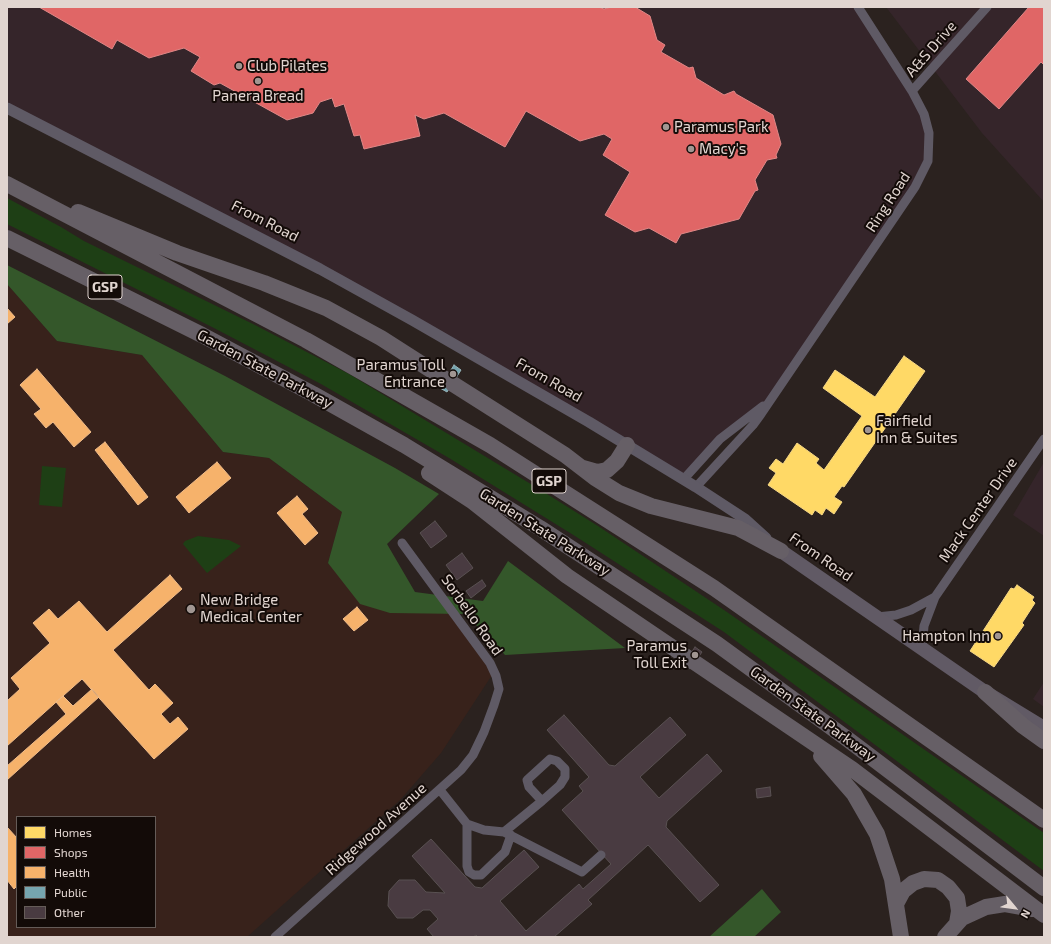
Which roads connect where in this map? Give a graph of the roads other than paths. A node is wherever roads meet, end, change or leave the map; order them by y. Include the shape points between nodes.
1 (858, 7) edge
2 (987, 7) edge
3 (912, 92) junction
4 (7, 108) edge
5 (7, 184) edge
6 (24, 193) junction
7 (7, 238) edge
8 (313, 394) junction
9 (770, 400) junction
10 (1044, 439) edge
11 (627, 445) junction
12 (582, 468) junction
13 (683, 480) junction
14 (696, 487) junction
15 (402, 543) dead end
16 (782, 551) junction
17 (935, 596) junction
18 (877, 617) junction
19 (922, 649) junction
20 (984, 692) junction
21 (1044, 728) edge
22 (793, 731) junction
23 (484, 732) joint
24 (1044, 741) edge
25 (440, 790) junction
26 (542, 801) junction
27 (1044, 820) edge
28 (467, 824) junction
29 (508, 833) junction
30 (601, 855) dead end
31 (1044, 888) edge
32 (896, 904) junction
33 (1041, 913) edge
34 (957, 923) junction
35 (275, 937) edge
36 (901, 937) edge
37 (945, 937) edge

1 - 3 street, Ring Road
2 - 3 street, A&S Drive
3 - 9 street, Ring Road via 924,114 929,133 929,152 921,177
4 - 11 street, From Road via 320,269
5 - 6 highway, GSP
6 - 12 highway via 100,219 166,248 264,282 326,308 381,338
6 - 27 highway, GSP via 306,340 490,445 714,588
7 - 8 highway, Garden State Parkway / GSP
8 - 22 highway via 461,494 562,572
8 - 31 highway, Garden State Parkway / GSP via 404,445 674,614 803,706
9 - 13 street via 720,439
9 - 14 street, Ring Road via 753,426
10 - 17 street, Mack Center Drive
11 - 12 highway via 618,461 607,470 596,472
11 - 13 street, From Road
12 - 16 highway via 608,487 630,498 738,528
13 - 14 street, From Road
14 - 16 street, From Road via 745,519
15 - 23 street, Sorbello Road via 490,663 496,676 499,689
16 - 18 main road, From Road
17 - 18 street, Mack Center Drive via 911,610
17 - 19 street, Mack Center Drive via 924,626
18 - 19 main road, From Road
19 - 20 main road, From Road
20 - 21 main road, From Road
20 - 24 highway
22 - 32 highway via 836,772 863,807 883,848
22 - 33 highway via 852,769
23 - 25 street, Ridgewood Avenue via 473,755
25 - 28 street
25 - 35 street, Ridgewood Avenue
26 - 26 street via 565,777 565,769 557,760 550,759 527,780 529,787
26 - 29 street
28 - 29 street via 484,830
28 - 29 street via 467,866 469,872 474,875 481,875 505,852
29 - 30 street via 582,872
32 - 34 highway via 903,891 913,883 924,879 938,880 957,898
32 - 36 highway
33 - 34 highway via 1016,905 995,905 976,910
34 - 37 highway

